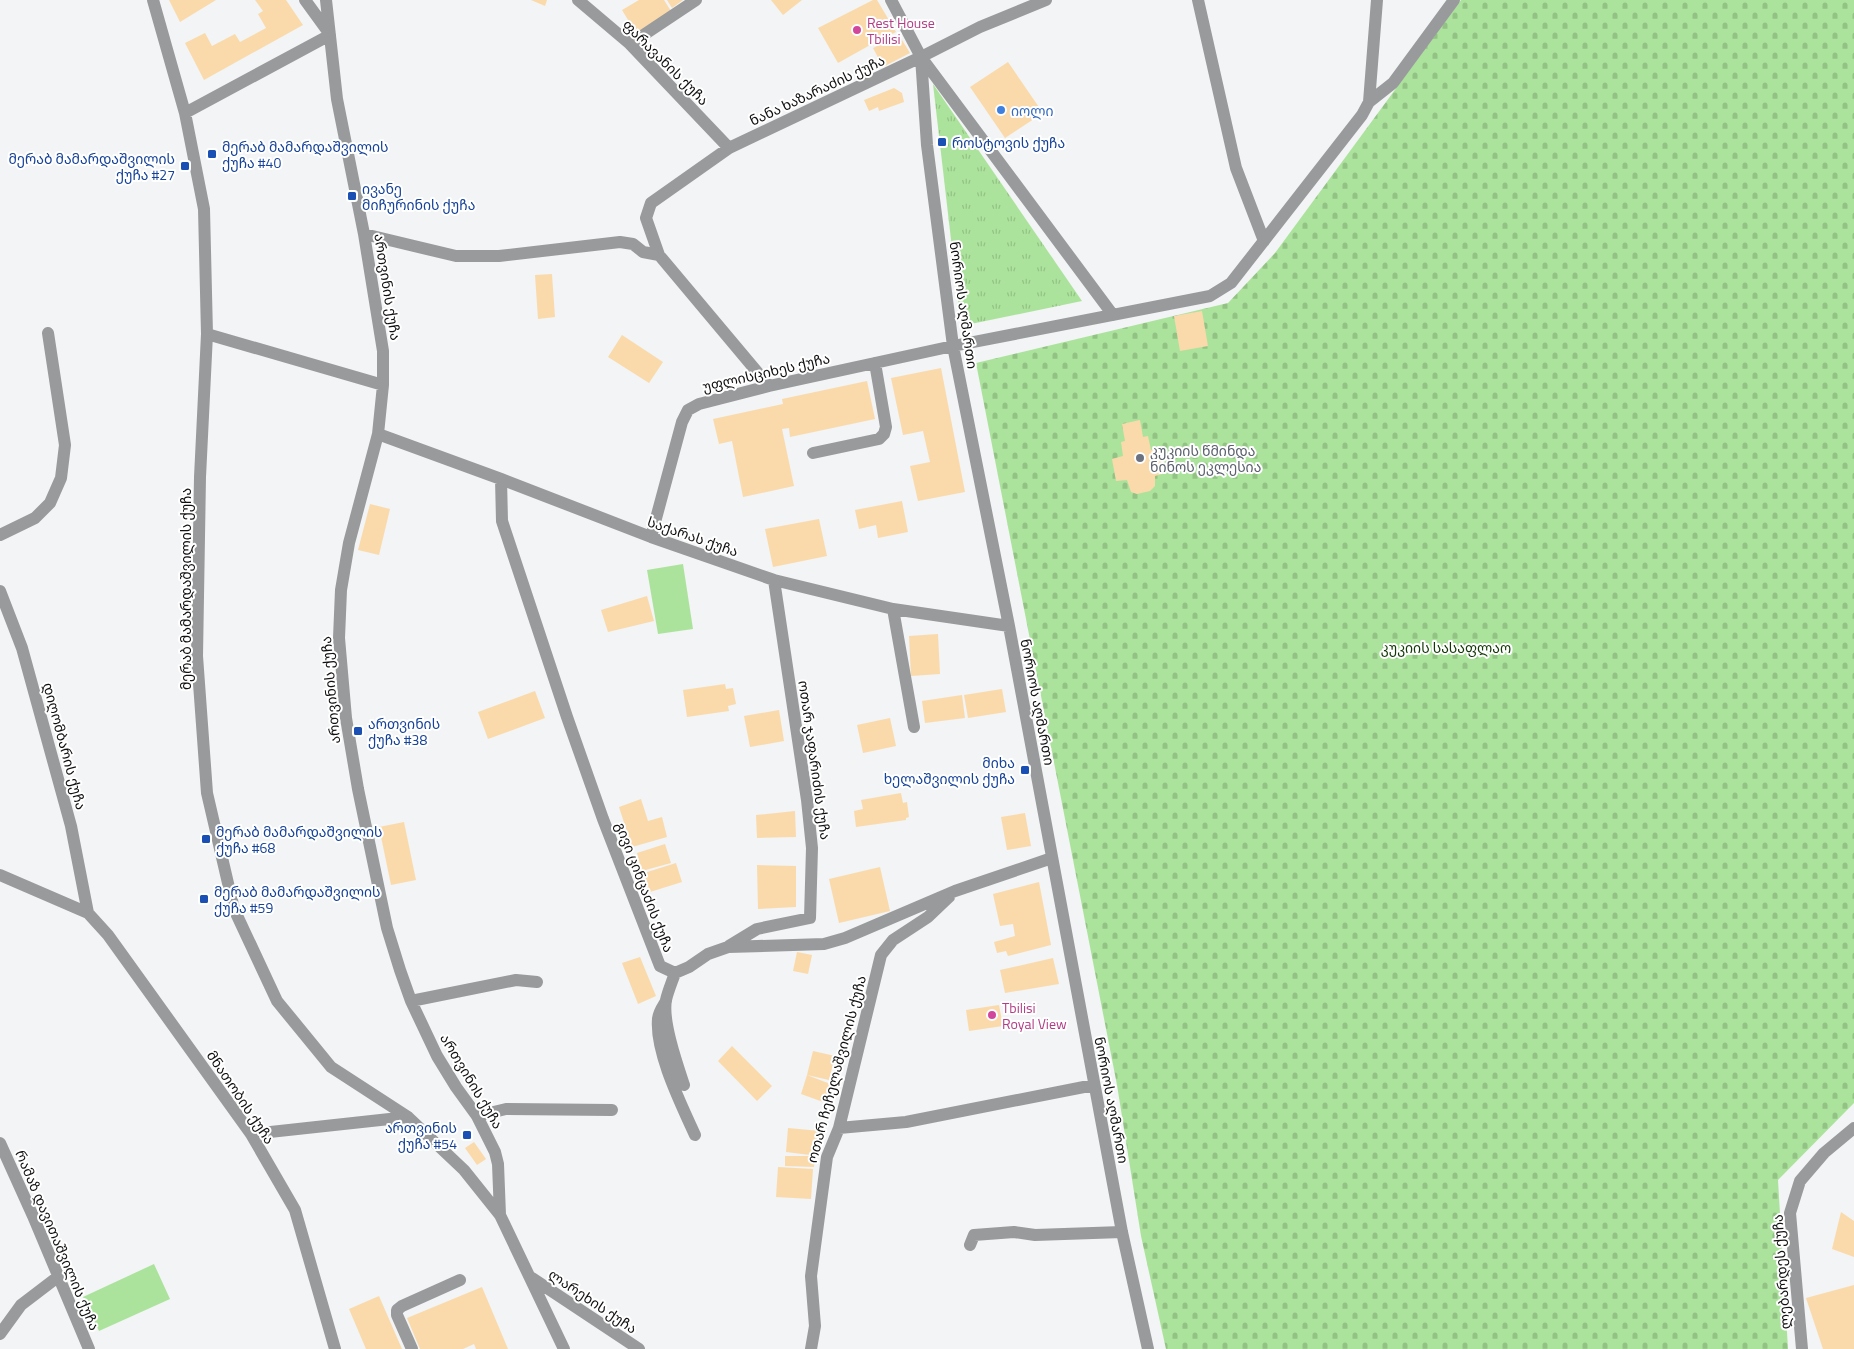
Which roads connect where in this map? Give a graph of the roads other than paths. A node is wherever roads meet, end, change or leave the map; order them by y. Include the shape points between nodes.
1 (153, 0) edge
2 (305, 0) edge
3 (326, 0) edge
4 (578, 0) edge
5 (696, 0) edge
6 (891, 0) edge
7 (1046, 0) edge
8 (1198, 0) edge
9 (1377, 0) edge
10 (1454, 0) edge
11 (595, 5) edge
12 (330, 35) junction
13 (630, 44) junction
14 (921, 57) junction
15 (1369, 102) junction
16 (186, 113) junction
17 (729, 148) junction
18 (364, 234) junction
19 (1264, 241) junction
20 (658, 255) junction
21 (1113, 315) junction
22 (48, 333) dead end
23 (207, 334) junction
24 (953, 346) junction
25 (875, 363) junction
26 (383, 384) junction
27 (769, 386) junction
28 (378, 434) junction
29 (813, 453) dead end
30 (502, 479) junction
31 (0, 535) edge
32 (651, 538) junction
33 (774, 580) junction
34 (0, 591) edge
35 (893, 609) junction
36 (1008, 626) junction
37 (914, 727) dead end
38 (1052, 858) junction
39 (0, 875) edge
40 (955, 892) junction
41 (88, 913) junction
42 (728, 947) junction
43 (675, 973) junction
44 (537, 982) dead end
45 (411, 1001) junction
46 (666, 1001) junction
47 (684, 1085) dead end
48 (1094, 1085) junction
49 (612, 1110) dead end
50 (477, 1116) junction
51 (408, 1118) junction
52 (839, 1128) junction
53 (1854, 1128) edge
54 (251, 1134) junction
55 (695, 1135) dead end
56 (0, 1143) edge
57 (500, 1215) junction
58 (1122, 1232) junction
59 (970, 1245) dead end
60 (59, 1276) junction
61 (531, 1277) junction
62 (460, 1280) dead end
63 (0, 1334) edge
64 (89, 1349) edge
65 (335, 1349) edge
66 (412, 1349) edge
67 (564, 1349) edge
68 (638, 1349) edge
69 (811, 1349) edge
70 (1148, 1349) edge
71 (1802, 1349) edge

1 - 16 street, მერაბ მამარდაშვილის ქუჩა
2 - 12 street, ართვინის ქუჩა
3 - 12 street
4 - 11 street, ფარავანის ქუჩა
5 - 13 street
6 - 14 street, ნორიოს აღმართი
7 - 14 street, ნანა ხაზარაძის ქუჩა via 980,27
8 - 19 street via 1236,168
9 - 15 street
10 - 15 street via 1393,83
11 - 13 street, ფარავანის ქუჩა
12 - 16 street
12 - 18 street, ართვინის ქუჩა via 338,99
13 - 17 street, ფარავანის ქუჩა
14 - 17 street, ნანა ხაზარაძის ქუჩა
14 - 21 street, ნორიოს აღმართი
14 - 24 street, ნორიოს აღმართი via 927,145
15 - 19 street
16 - 23 street, მერაბ მამარდაშვილის ქუჩა via 204,208
17 - 20 street, ნანა ხაზარაძის ქუჩა via 651,203 646,218
18 - 20 street via 456,256 499,256 620,242
18 - 26 street, ართვინის ქუჩა via 383,352
19 - 21 street via 1231,283 1210,296
20 - 27 street
21 - 24 street
22 - 31 street via 65,446 61,478 50,503 35,518
23 - 26 street
23 - 51 street, მერაბ მამარდაშვილის ქუჩა via 200,477 197,656 207,794 234,909 277,1001 331,1067
24 - 25 street, უფლისციხეს ქუჩა
24 - 36 street, ნორიოს აღმართი
25 - 27 street, უფლისციხეს ქუჩა
25 - 29 street via 886,427 884,434 879,439
26 - 28 street, ართვინის ქუჩა
27 - 32 street, უფლისციხეს ქუჩა via 699,404 688,410
28 - 30 street, საქარას ქუჩა
28 - 45 street, ართვინის ქუჩა via 349,542 340,590 339,638 346,718 358,789 387,928
30 - 32 street, საქარას ქუჩა
30 - 43 street, გივი ცინცაძის ქუჩა via 502,521 567,717 660,966
32 - 33 street, საქარას ქუჩა
33 - 35 street, საქარას ქუჩა
33 - 42 street, ოთარ ჯაფარიძის ქუჩა via 808,800 812,848 810,918 757,929
34 - 41 street, დიღომბარის ქუჩა via 22,648 71,826
35 - 36 street, საქარას ქუჩა
35 - 37 street
36 - 38 street, ნორიოს აღმართი
38 - 40 street
38 - 48 street, ნორიოს აღმართი
39 - 41 street
40 - 42 street via 824,944
40 - 52 street, ოთარ ჩეჩელაშვილის ქუჩა via 928,917 893,940 881,955
41 - 54 street, მნათობის ქუჩა via 108,934
42 - 43 street via 708,954
43 - 46 street
44 - 45 street via 516,980
45 - 50 street, ართვინის ქუჩა via 437,1056
46 - 47 street via 672,1047
46 - 55 street via 658,1017 659,1036 665,1062
48 - 52 street via 906,1122
48 - 58 street, ნორიოს აღმართი
49 - 50 street via 506,1109
50 - 57 street, ართვინის ქუჩა via 498,1164
51 - 54 street
51 - 57 street, მერაბ მამარდაშვილის ქუჩა via 464,1170
52 - 69 street, ოთარ ჩეჩელაშვილის ქუჩა via 827,1157 816,1235
53 - 71 street, ლებარდეს ქუჩა via 1824,1153 1800,1181 1790,1213
54 - 65 street, მნათობის ქუჩა via 295,1210
56 - 60 street, რამაზ დავითაშვილის ქუჩა
57 - 61 street, მერაბ მამარდაშვილის ქუჩა
58 - 59 street via 1035,1235 1006,1232 974,1235
58 - 70 street, ნორიოს აღმართი
60 - 63 street via 21,1305
60 - 64 street, რამაზ დავითაშვილის ქუჩა
61 - 67 street
61 - 68 street, ლარეხის ქუჩა
62 - 66 street via 397,1310

